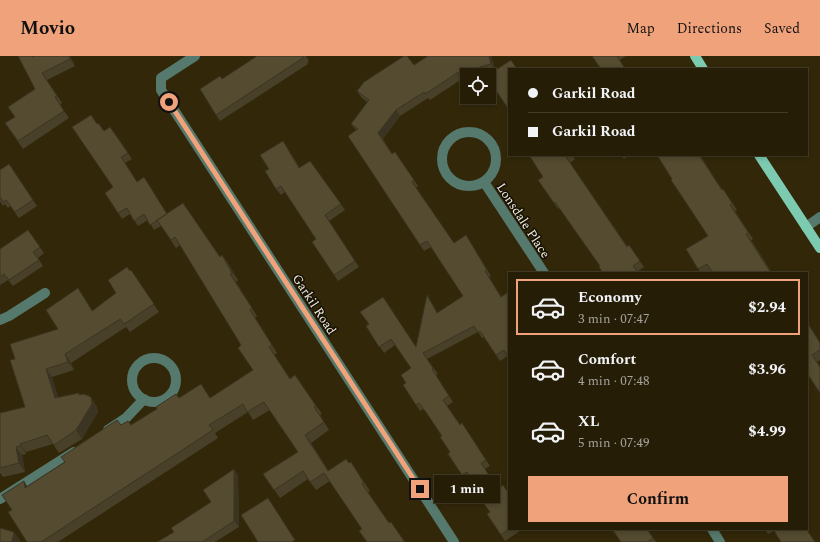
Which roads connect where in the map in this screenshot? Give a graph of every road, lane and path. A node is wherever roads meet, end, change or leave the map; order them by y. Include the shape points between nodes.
1 (195, 56) edge
2 (695, 56) edge
3 (702, 68) edge
4 (760, 156) edge
5 (484, 182) junction
6 (820, 217) edge
7 (806, 227) junction
8 (820, 248) edge
9 (543, 272) edge
10 (45, 293) dead end
11 (0, 320) edge
12 (144, 399) junction
13 (101, 435) edge
14 (82, 447) edge
15 (0, 499) edge
16 (713, 530) edge
17 (454, 542) edge
18 (720, 542) edge

1 - 17 street, Garkil Road via 161,78 162,90
2 - 3 main road
4 - 7 main road
5 - 5 street, Lonsdale Place via 494,169 496,160 491,144 485,138 470,132 453,137 443,152 442,161 450,178 466,186
5 - 9 street, Lonsdale Place
6 - 7 street
7 - 8 main road
10 - 11 street
12 - 12 street via 158,402 174,390 174,369 163,359 148,358 136,366 132,381 138,395
12 - 13 street via 126,418
14 - 15 street
16 - 18 street

